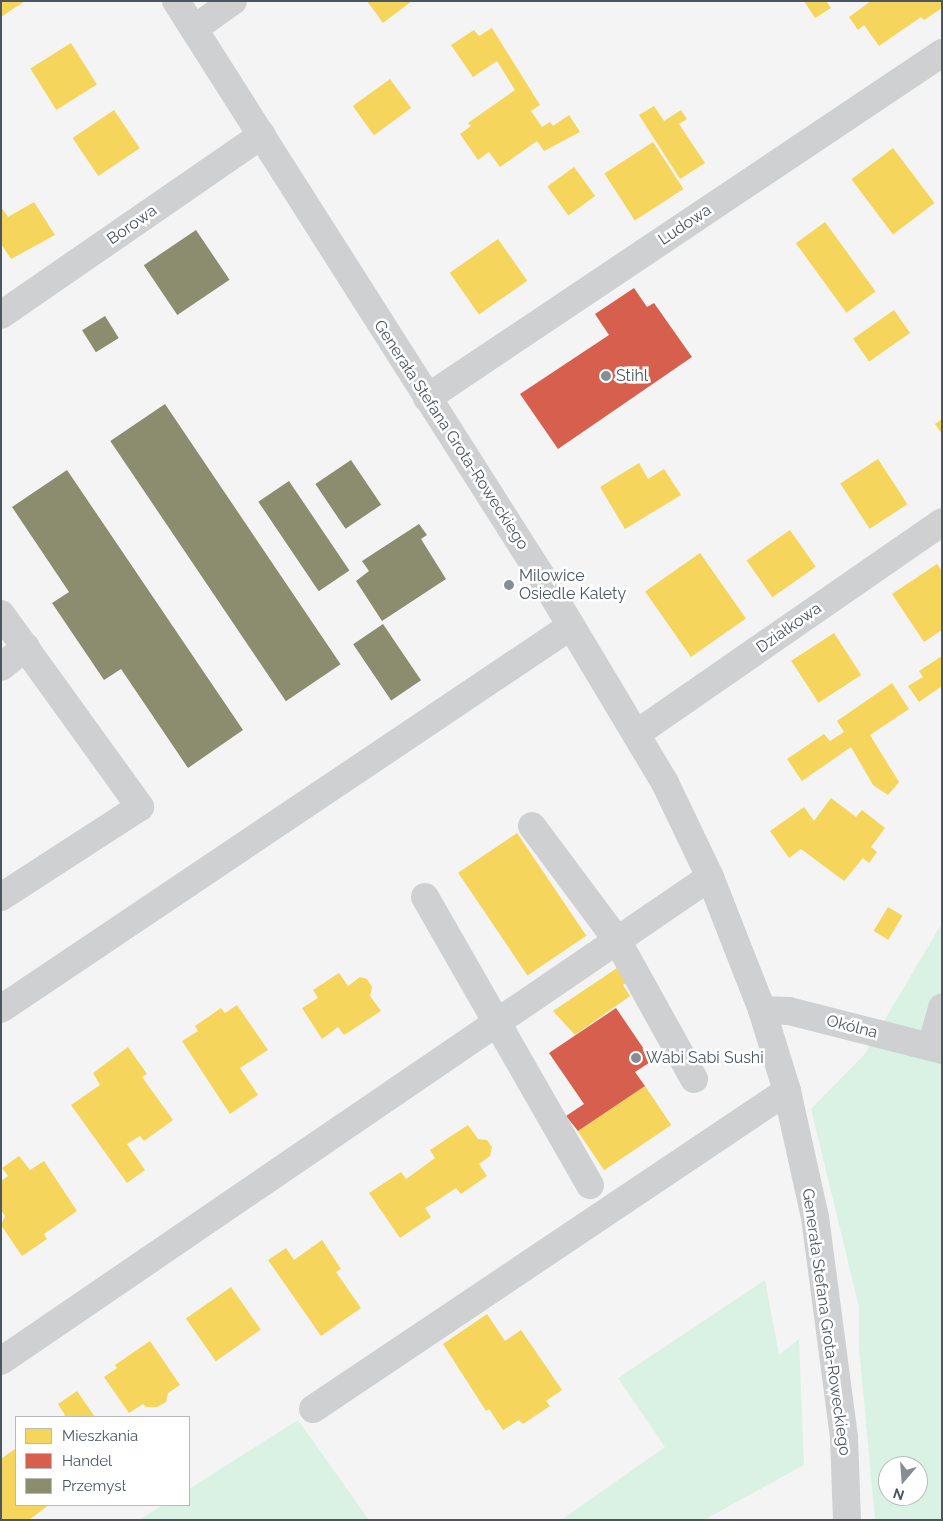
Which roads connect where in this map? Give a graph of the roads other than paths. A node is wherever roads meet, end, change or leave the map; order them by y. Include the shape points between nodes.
1 (176, 1) edge
2 (233, 1) edge
3 (194, 29) junction
4 (942, 53) edge
5 (262, 135) junction
6 (1, 315) edge
7 (427, 398) junction
8 (942, 522) edge
9 (1, 614) edge
10 (571, 626) junction
11 (26, 648) junction
12 (1, 667) edge
13 (636, 734) junction
14 (532, 826) dead end
15 (710, 877) junction
16 (1, 897) edge
17 (425, 897) dead end
18 (617, 940) junction
19 (1, 1008) edge
20 (942, 1008) edge
21 (762, 1010) junction
22 (497, 1022) junction
23 (937, 1048) edge
24 (694, 1079) dead end
25 (787, 1090) junction
26 (590, 1185) dead end
27 (1, 1361) edge
28 (313, 1408) dead end
29 (847, 1520) edge

1 - 3 street, Generała Stefana Grota-Roweckiego
2 - 3 street
3 - 5 street, Generała Stefana Grota-Roweckiego
4 - 7 street, Ludowa
5 - 6 street, Borowa
5 - 7 street, Generała Stefana Grota-Roweckiego
7 - 10 street, Generała Stefana Grota-Roweckiego
8 - 13 street, Działkowa
9 - 11 street
10 - 13 street, Generała Stefana Grota-Roweckiego
10 - 19 street
11 - 12 street
11 - 16 street via 140,807
13 - 15 street, Generała Stefana Grota-Roweckiego via 670,794
14 - 18 street
15 - 18 street
15 - 21 street, Generała Stefana Grota-Roweckiego
17 - 22 street
18 - 22 street
18 - 24 street
20 - 23 street
21 - 23 street, Okólna via 789,1011
21 - 25 street, Generała Stefana Grota-Roweckiego
22 - 26 street
22 - 27 street
25 - 28 street
25 - 29 street, Generała Stefana Grota-Roweckiego via 815,1217 844,1438

